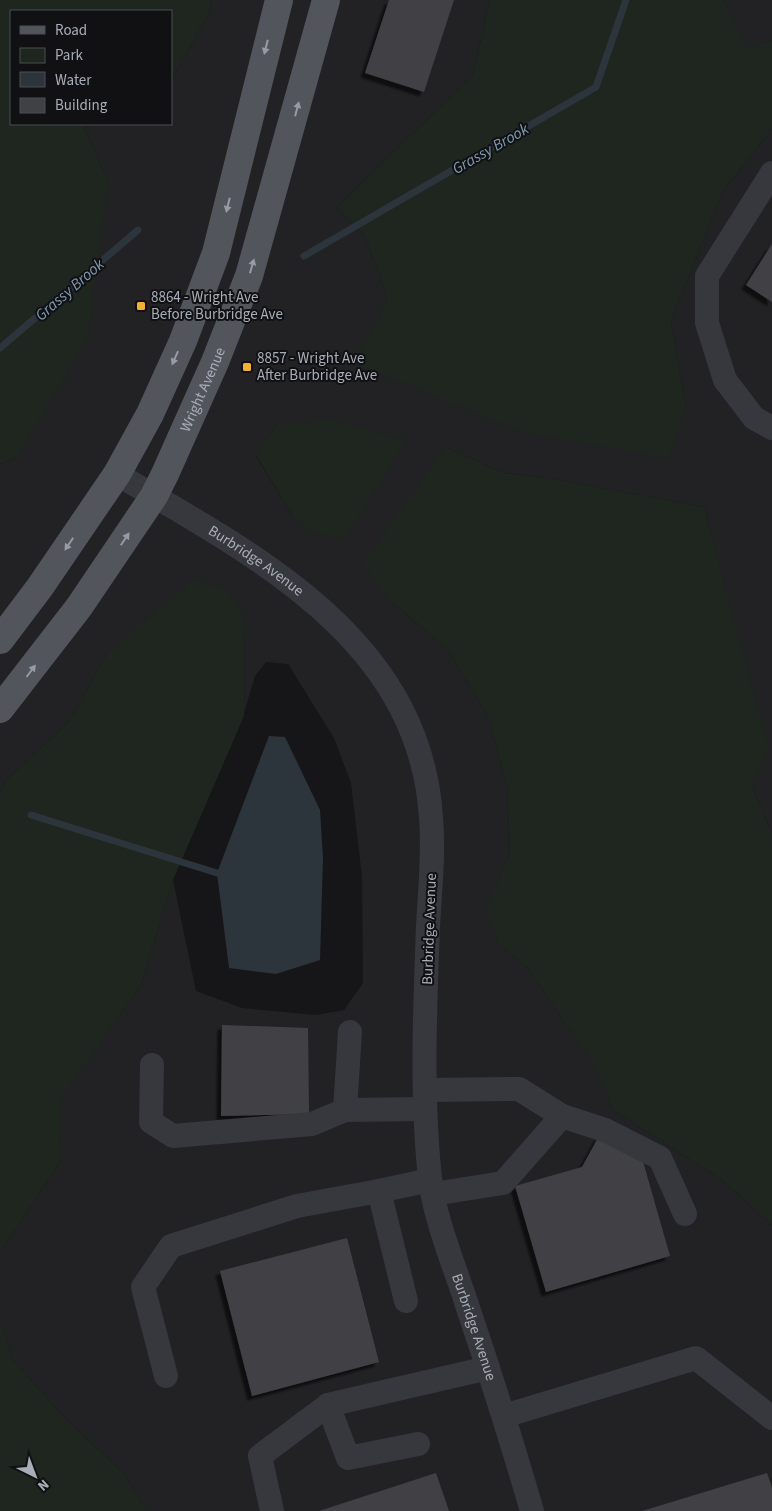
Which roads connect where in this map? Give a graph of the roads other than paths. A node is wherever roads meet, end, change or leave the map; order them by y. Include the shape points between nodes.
1 (279, 0) edge
2 (326, 0) edge
3 (772, 173) edge
4 (772, 428) edge
5 (117, 474) junction
6 (154, 496) junction
7 (0, 640) edge
8 (0, 709) edge
9 (350, 1032) dead end
10 (152, 1064) dead end
11 (425, 1099) junction
12 (345, 1110) junction
13 (562, 1116) junction
14 (431, 1187) junction
15 (380, 1191) junction
16 (685, 1214) dead end
17 (406, 1301) dead end
18 (488, 1368) junction
19 (166, 1376) dead end
20 (328, 1405) junction
21 (504, 1416) junction
22 (772, 1418) edge
23 (418, 1444) dead end
24 (272, 1511) edge
25 (532, 1511) edge

1 -> 5 main road via 216,253 183,341 150,414
6 -> 2 main road, Wright Avenue via 215,362 249,276
3 - 4 street via 707,276 707,323 725,380 754,418
5 - 6 street, Burbridge Avenue
5 -> 7 main road
8 -> 6 main road, Wright Avenue via 79,607
6 - 11 street, Burbridge Avenue via 284,577 326,612 375,666 402,710 422,761 431,817
9 - 12 street
10 - 12 street via 151,1122 173,1136 312,1124
11 - 12 street
11 - 13 street via 519,1089
11 - 14 street, Burbridge Avenue
13 - 14 street via 502,1184
13 - 16 street via 605,1130 660,1158
14 - 15 street
14 - 18 street, Burbridge Avenue
15 - 17 street
15 - 19 street via 297,1206 170,1246 143,1287
18 - 20 street
18 - 21 street, Burbridge Avenue
20 - 23 street via 348,1458
20 - 24 street via 260,1456
21 - 22 street via 696,1358
21 - 25 street, Burbridge Avenue

